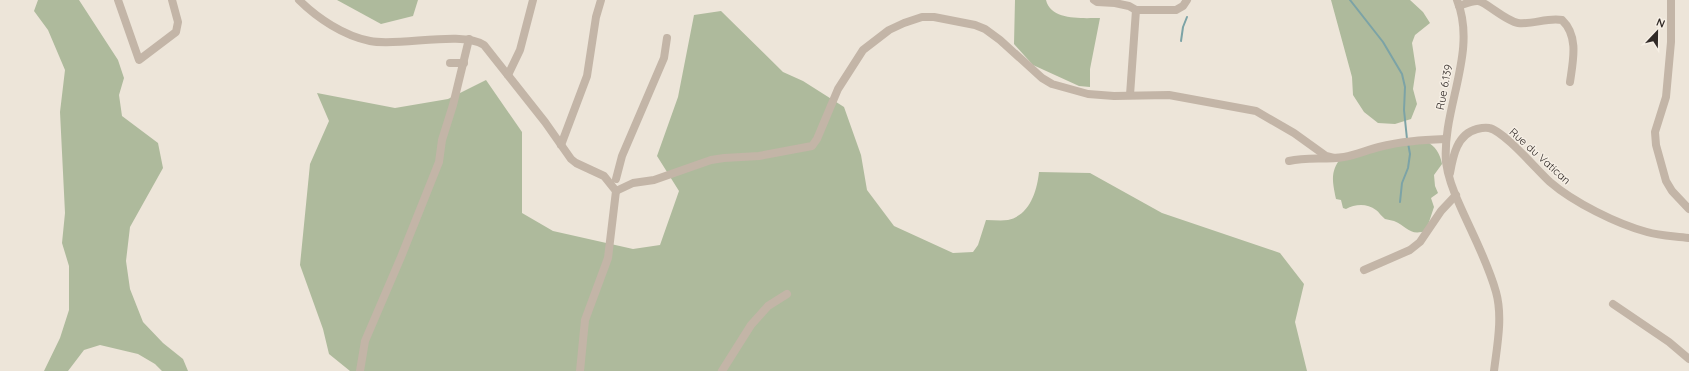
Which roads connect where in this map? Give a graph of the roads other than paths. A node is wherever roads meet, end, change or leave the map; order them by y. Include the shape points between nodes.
1 (118, 0) edge
2 (172, 0) edge
3 (299, 0) edge
4 (533, 0) edge
5 (601, 0) edge
6 (1094, 0) edge
7 (1187, 0) edge
8 (1671, 0) edge
9 (1458, 3) edge
10 (1136, 10) junction
11 (667, 38) dead end
12 (469, 39) junction
13 (464, 62) junction
14 (450, 63) dead end
15 (508, 75) junction
16 (1570, 82) dead end
17 (1130, 95) junction
18 (1446, 139) junction
19 (561, 145) junction
20 (1334, 158) junction
21 (1289, 161) dead end
22 (604, 176) junction
23 (1449, 178) junction
24 (616, 179) junction
25 (633, 183) junction
26 (616, 191) junction
27 (1456, 195) junction
28 (1689, 209) edge
29 (1689, 238) edge
30 (1364, 270) dead end
31 (786, 294) dead end
32 (1613, 304) dead end
33 (1689, 359) edge
34 (360, 371) edge
35 (580, 371) edge
36 (722, 371) edge
37 (1494, 371) edge

1 - 2 street via 138,60 176,32 178,22
3 - 12 street via 325,21 370,41
4 - 15 street via 520,50
5 - 19 street via 586,76
6 - 10 street via 1129,6
7 - 10 street via 1176,10
8 - 28 street via 1671,42 1666,97 1655,132 1656,145 1666,181
9 - 16 street via 1481,1 1497,13 1518,23 1562,20 1571,33 1574,53
9 - 18 street, Rue 6.139 via 1464,30 1464,44
10 - 17 street
11 - 24 street via 664,58 622,156
12 - 13 street
12 - 15 street via 484,45
13 - 14 street
13 - 34 street via 442,140 439,162 365,341
15 - 19 street
17 - 20 street via 1169,95 1256,111 1294,132 1326,156
17 - 25 street via 1088,94 1052,84 985,30 953,20 922,17 894,28 863,50 843,79 812,146 759,156 724,158 654,180
18 - 20 street via 1416,140
18 - 23 street, Rue 6.139
19 - 22 street via 576,163
20 - 21 street via 1303,158
22 - 24 street
22 - 26 street
23 - 27 street, Rue 6.139
23 - 29 street, Rue du Vatican via 1455,150 1461,139 1467,133 1489,128 1503,136 1568,196 1633,228 1648,233
24 - 25 street
25 - 26 street
26 - 35 street via 608,258 585,320
27 - 30 street via 1441,211 1420,242 1410,250
27 - 37 street, Rue 6.139 via 1496,294 1499,318
31 - 36 street via 768,306 751,325
32 - 33 street via 1669,342

